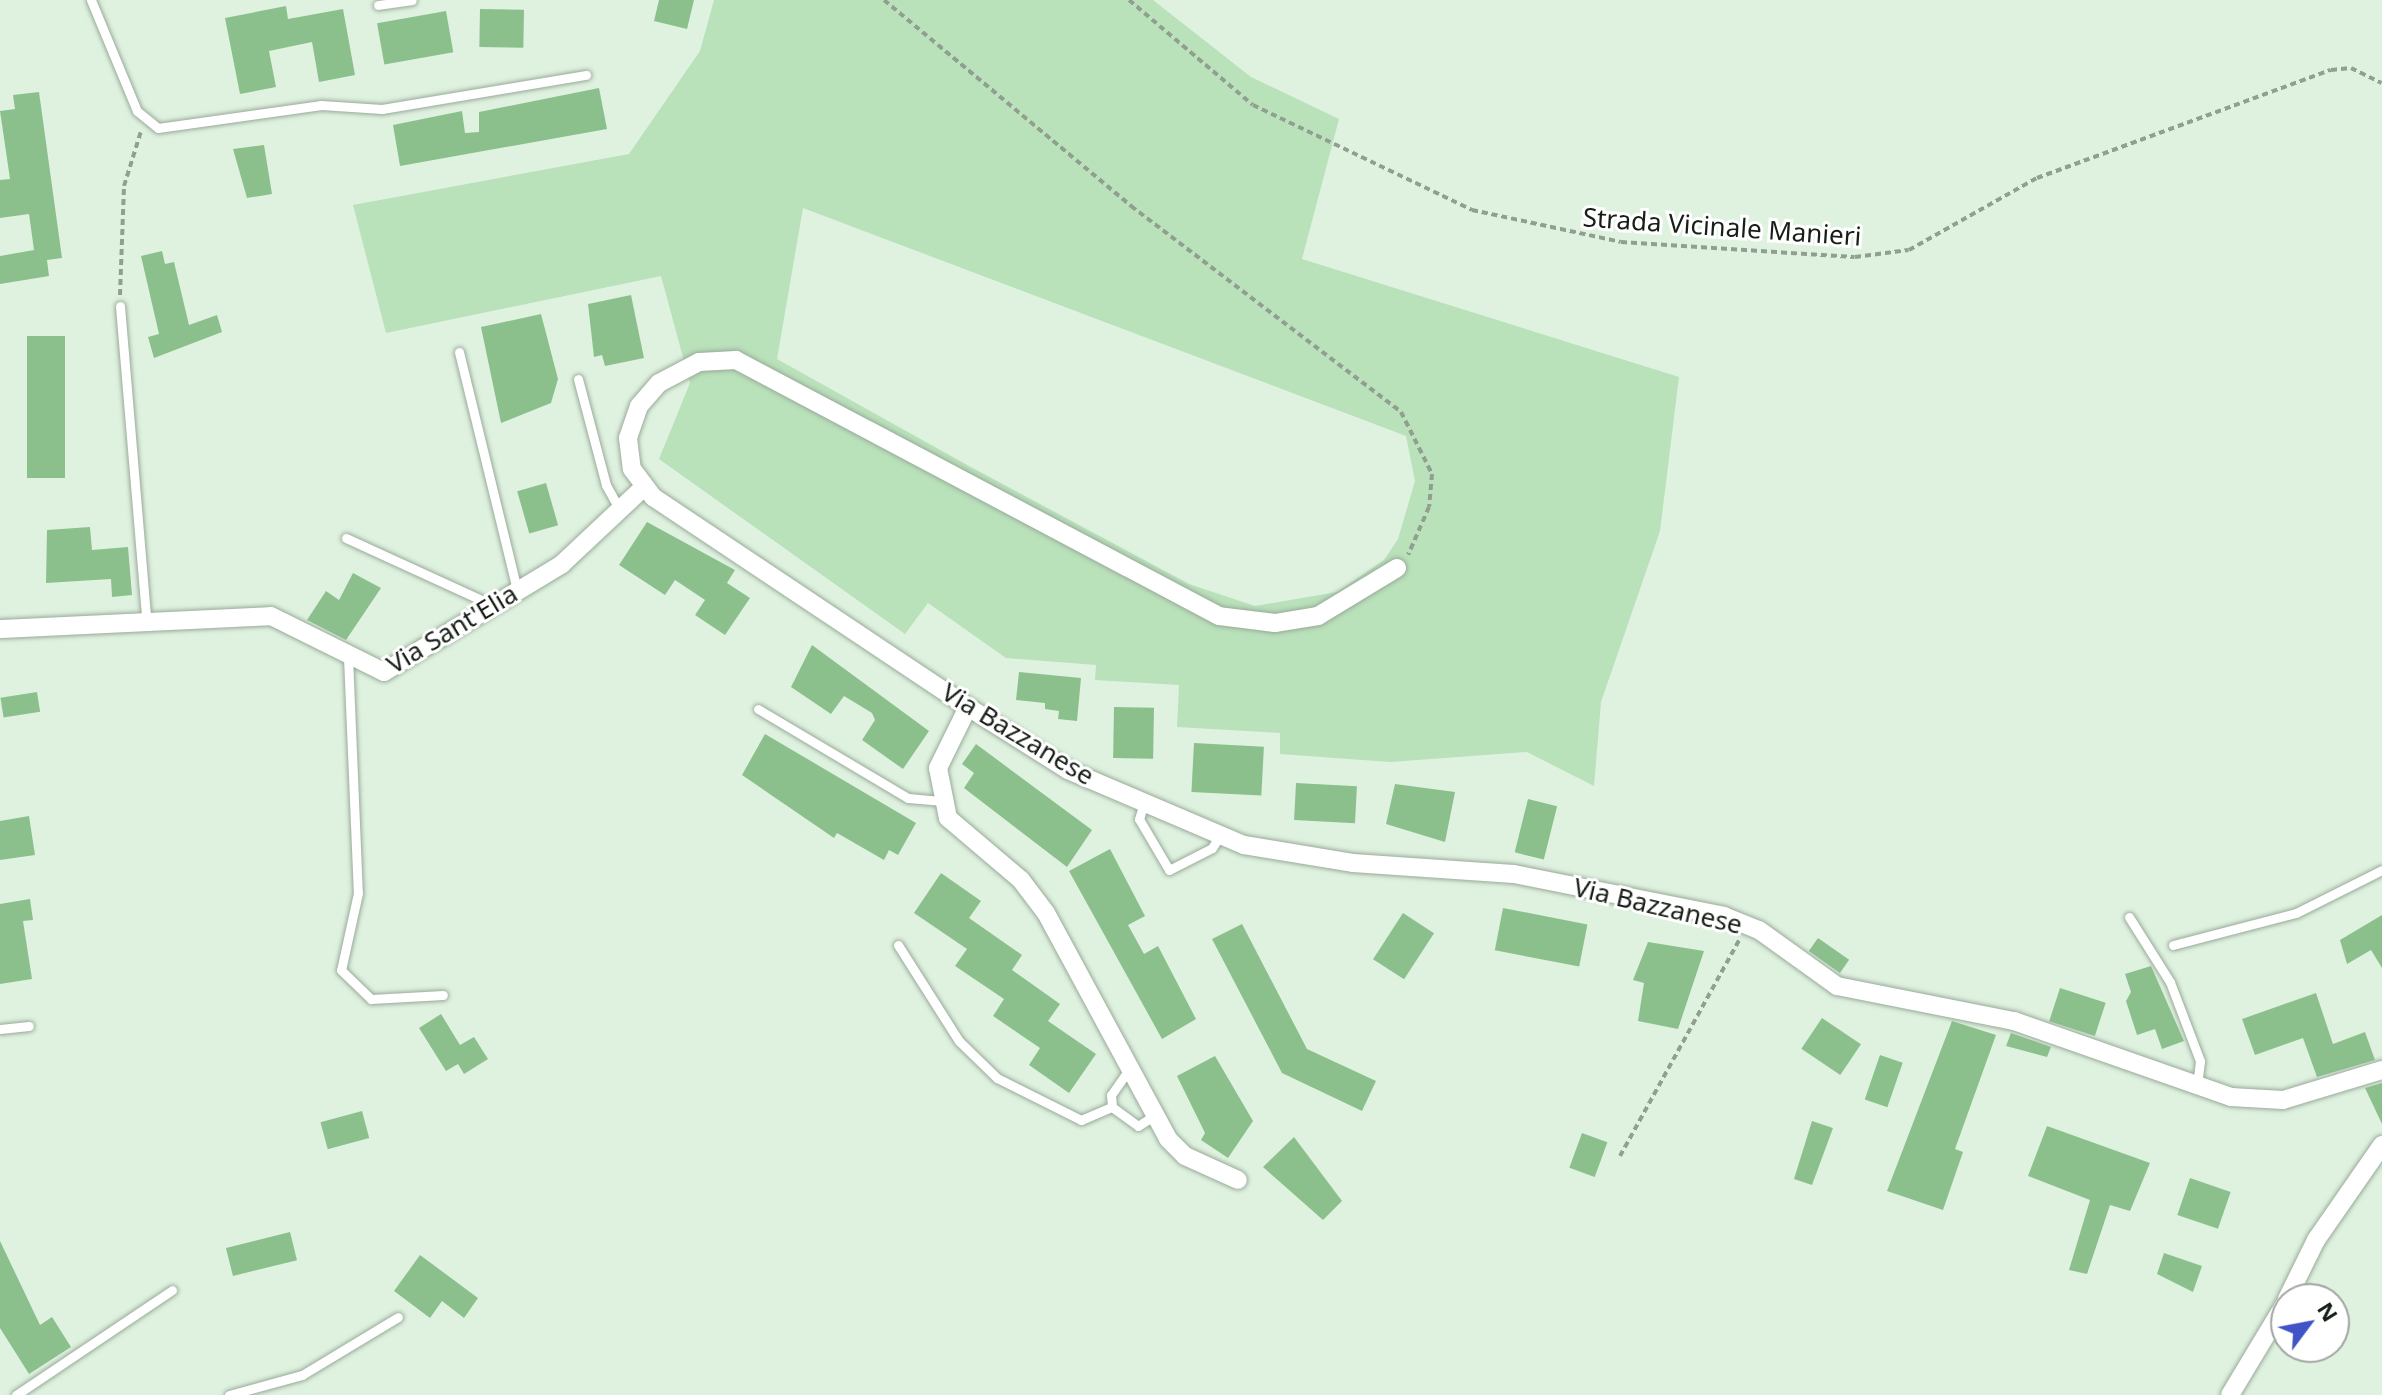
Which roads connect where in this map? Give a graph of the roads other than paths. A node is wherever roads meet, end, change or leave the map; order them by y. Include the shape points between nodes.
1 (91, 0) edge
2 (412, 0) edge
3 (378, 5) dead end
4 (586, 75) dead end
5 (120, 306) road end
6 (459, 352) dead end
7 (578, 379) dead end
8 (643, 488) junction
9 (619, 508) junction
10 (346, 538) dead end
11 (1397, 568) road end
12 (517, 590) junction
13 (490, 604) junction
14 (146, 618) junction
15 (0, 629) edge
16 (348, 657) junction
17 (968, 707) junction
18 (758, 709) dead end
19 (941, 801) junction
20 (1144, 802) junction
21 (1220, 835) junction
22 (2382, 870) edge
23 (2129, 917) dead end
24 (898, 945) dead end
25 (2173, 945) dead end
26 (443, 995) dead end
27 (29, 1026) dead end
28 (0, 1029) edge
29 (1130, 1068) junction
30 (2382, 1070) edge
31 (2197, 1084) junction
32 (1112, 1107) junction
33 (1155, 1115) junction
34 (2382, 1145) edge
35 (1238, 1180) dead end
36 (2296, 1283) edge
37 (172, 1290) dead end
38 (398, 1317) dead end
39 (2270, 1328) edge
40 (16, 1395) edge
41 (229, 1395) edge
42 (2230, 1395) edge

1 - 4 lane via 146,122 169,129 321,105 382,109
2 - 3 lane
5 - 14 lane
6 - 12 lane
7 - 9 lane via 607,489
8 - 9 street, Via Sant'Elia
8 - 11 street via 627,445 643,400 687,366 728,359 757,367 1041,527 1219,616 1267,623 1318,616
8 - 17 street, Via Bazzanese
9 - 12 street, Via Sant'Elia via 568,560
10 - 13 lane
12 - 13 street, Via Sant'Elia
13 - 16 street, Via Sant'Elia via 387,672
14 - 15 street, Via Sant'Elia
14 - 16 street, Via Sant'Elia via 283,618
16 - 26 lane via 358,893 342,974 376,1000
17 - 19 street via 941,753
17 - 20 street, Via Bazzanese via 1068,770
18 - 19 lane via 908,798
19 - 29 street via 962,835 1039,902
20 - 21 street, Via Bazzanese
20 - 21 lane via 1139,819 1169,870 1212,848
21 - 31 street, Via Bazzanese via 1326,860 1514,874 1747,924 1837,986 2005,1018
22 - 25 lane via 2286,917
23 - 31 lane via 2170,982 2200,1061
24 - 32 lane via 959,1041 997,1078 1081,1120
27 - 28 lane
29 - 32 lane via 1111,1095
29 - 33 street
30 - 31 street, Via Bazzanese via 2273,1102
32 - 33 lane via 1138,1126
33 - 35 street via 1185,1156
34 - 36 street via 2324,1228
37 - 40 lane
38 - 41 lane via 302,1375
39 - 42 street

